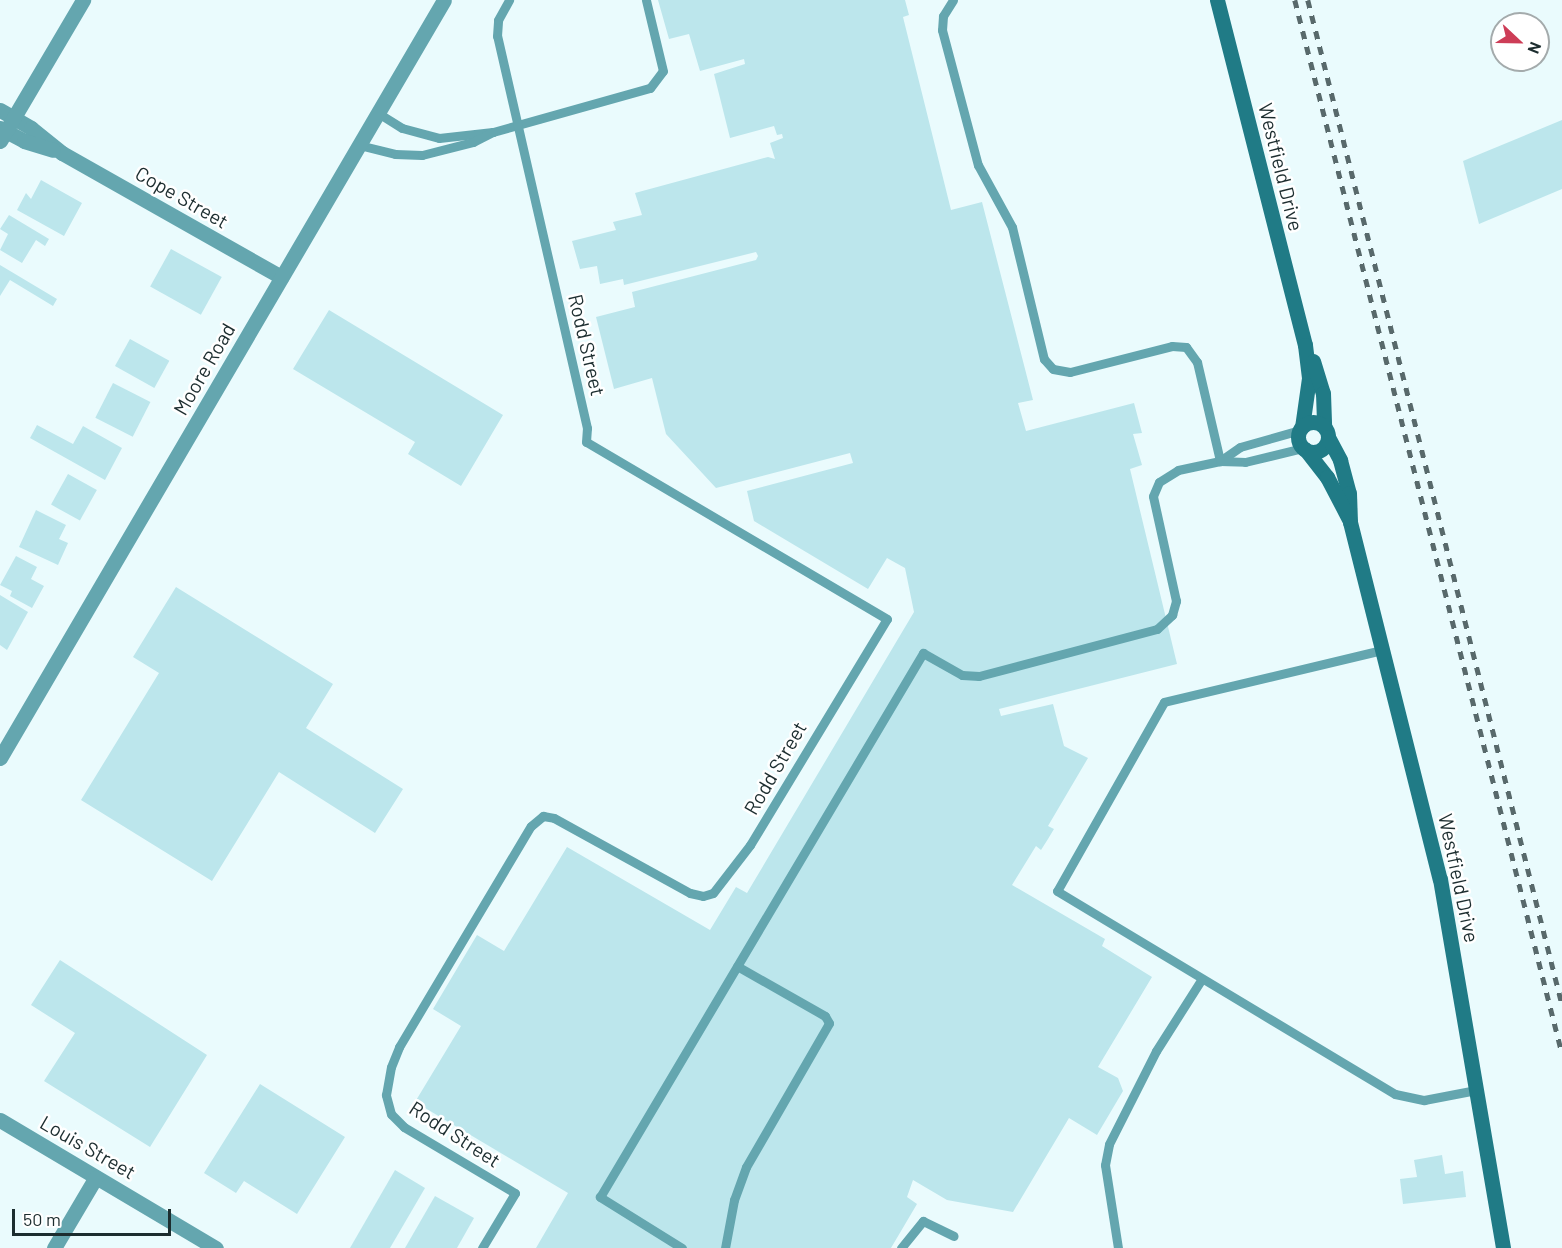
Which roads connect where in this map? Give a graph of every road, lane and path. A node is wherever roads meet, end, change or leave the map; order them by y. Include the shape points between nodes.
1 (83, 0) edge
2 (444, 0) edge
3 (509, 0) edge
4 (646, 0) edge
5 (953, 0) edge
6 (1217, 0) edge
7 (0, 110) edge
8 (378, 113) junction
9 (517, 125) junction
10 (5, 129) edge
11 (493, 132) junction
12 (359, 145) junction
13 (281, 277) junction
14 (1305, 345) junction
15 (1301, 429) junction
16 (1326, 432) junction
17 (1304, 449) junction
18 (1220, 461) junction
19 (1350, 522) junction
20 (1382, 650) junction
21 (0, 758) edge
22 (737, 966) junction
23 (1201, 980) junction
24 (1476, 1090) junction
25 (0, 1120) edge
26 (96, 1177) junction
27 (954, 1236) dead end
28 (54, 1248) edge
29 (216, 1248) edge
30 (482, 1248) edge
31 (682, 1248) edge
32 (725, 1248) edge
33 (901, 1248) edge
34 (1118, 1248) edge
35 (1503, 1248) edge

1 - 10 street
2 - 8 street, Moore Road
3 - 9 lane via 496,28
4 - 9 lane via 662,65 657,82 650,88
5 - 18 lane via 943,16 942,30 978,165 1011,227 1044,359 1053,369 1070,372 1172,346 1186,347 1197,362
6 - 14 main road, Westfield Drive
7 - 10 street, Cope Street
8 - 11 lane via 424,136
8 - 12 street, Moore Road
9 - 11 lane
9 - 30 lane, Rodd Street via 587,428 586,442 887,619 750,845 713,893 690,893 554,818 543,816 531,826 399,1047 386,1095 391,1113 404,1127 514,1193
10 - 13 street, Cope Street via 62,153
11 - 12 lane via 473,142 422,155 395,154
12 - 13 street, Moore Road
13 - 21 street, Moore Road
14 - 15 main road, Westfield Drive via 1309,387
14 - 16 main road, Westfield Drive via 1321,384
15 - 16 main road via 1314,422
15 - 17 main road, Westfield Drive
15 - 18 lane via 1240,447
16 - 17 main road via 1322,449
16 - 19 main road, Westfield Drive via 1340,460 1349,493
17 - 18 lane via 1245,462
17 - 19 main road, Westfield Drive via 1327,477
18 - 22 lane via 1168,474 1155,489 1176,595 1175,607 1161,626 979,676 962,675 923,653
19 - 20 main road, Westfield Drive
20 - 23 lane via 1164,702 1058,883 1060,896
20 - 24 main road, Westfield Drive via 1440,879
22 - 31 lane via 600,1197
22 - 32 lane via 825,1016 829,1023 746,1167 734,1200
23 - 24 lane via 1395,1094 1424,1100
23 - 34 lane via 1156,1052 1109,1144 1104,1166
24 - 35 main road, Westfield Drive
25 - 26 street, Louis Street
26 - 28 street
26 - 29 street, Louis Street
27 - 33 lane via 923,1221

